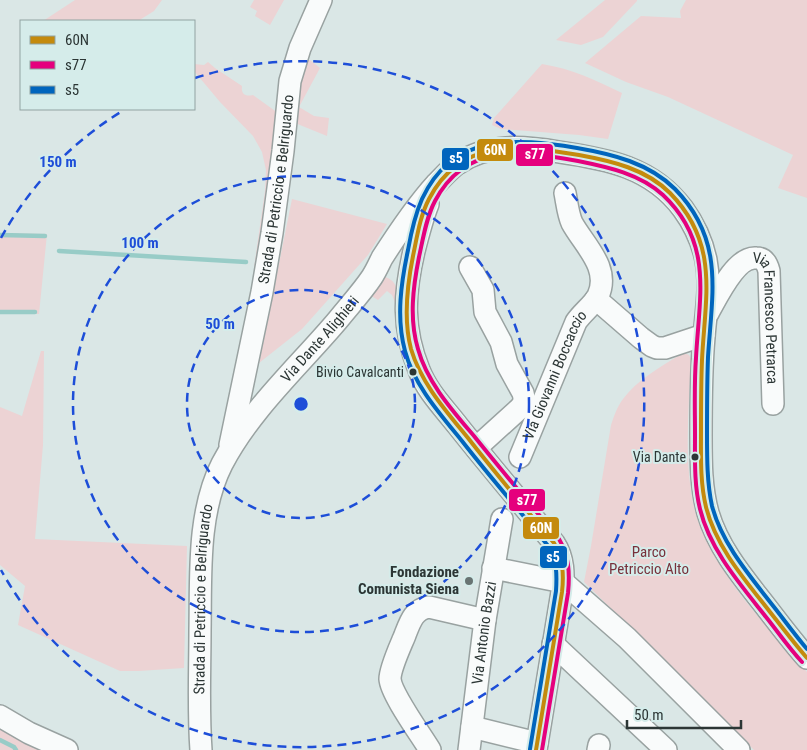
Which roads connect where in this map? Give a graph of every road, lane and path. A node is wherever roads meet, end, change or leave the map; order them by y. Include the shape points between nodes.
1 (322, 0) edge
2 (443, 177) junction
3 (565, 193) dead end
4 (470, 267) dead end
5 (409, 273) junction
6 (372, 276) junction
7 (596, 299) junction
8 (705, 326) junction
9 (243, 382) junction
10 (266, 401) junction
11 (773, 404) dead end
12 (476, 448) junction
13 (228, 453) junction
14 (520, 457) dead end
15 (502, 518) dead end
16 (493, 568) junction
17 (563, 574) junction
18 (485, 620) junction
19 (553, 644) junction
20 (807, 658) edge
21 (0, 716) edge
22 (472, 727) junction
23 (729, 746) edge
24 (536, 747) edge
25 (659, 747) edge
26 (67, 750) edge
27 (201, 750) edge
28 (430, 750) edge
29 (469, 750) edge

1 - 9 street, Strada di Petriccio e Belriguardo via 300,48 290,81 272,233
2 - 5 street, Via Dante Alighieri via 426,208
2 - 6 street, Via Dante Alighieri via 424,198
2 - 8 street, Via Dante Alighieri via 470,157 515,147 596,158 642,173 675,198 697,232 708,272
3 - 7 street, Via Giovanni Boccaccio via 571,220 600,270 601,282
4 - 12 street via 483,290 485,312 524,398 519,409
5 - 6 street via 389,270
5 - 12 street, Via Dante Alighieri via 406,315 417,366 427,386
6 - 10 street, Via Dante Alighieri
7 - 8 street, Via Giovanni Boccaccio via 657,348 665,348
7 - 14 street, Via Giovanni Boccaccio via 576,322
8 - 11 street, Via Francesco Petrarca via 720,292 740,264 754,257 766,263 769,270
8 - 20 street, Via Dante Alighieri via 701,461 710,520 720,542 750,586
9 - 10 street via 250,392
9 - 13 street, Strada di Petriccio e Belriguardo
10 - 13 street, Strada di Petriccio e Belriguardo
12 - 17 street, Via Dante Alighieri via 554,543 560,553
13 - 27 street, Strada di Petriccio e Belriguardo via 216,478 202,537
15 - 16 street, Via Antonio Bazzi
16 - 17 street
16 - 18 street, Via Antonio Bazzi
17 - 19 street
17 - 23 street
18 - 22 street, Via Antonio Bazzi
18 - 28 street via 425,608 410,622 390,679
19 - 24 street
19 - 25 street
21 - 26 street
22 - 24 street
22 - 29 street, Via Antonio Bazzi

